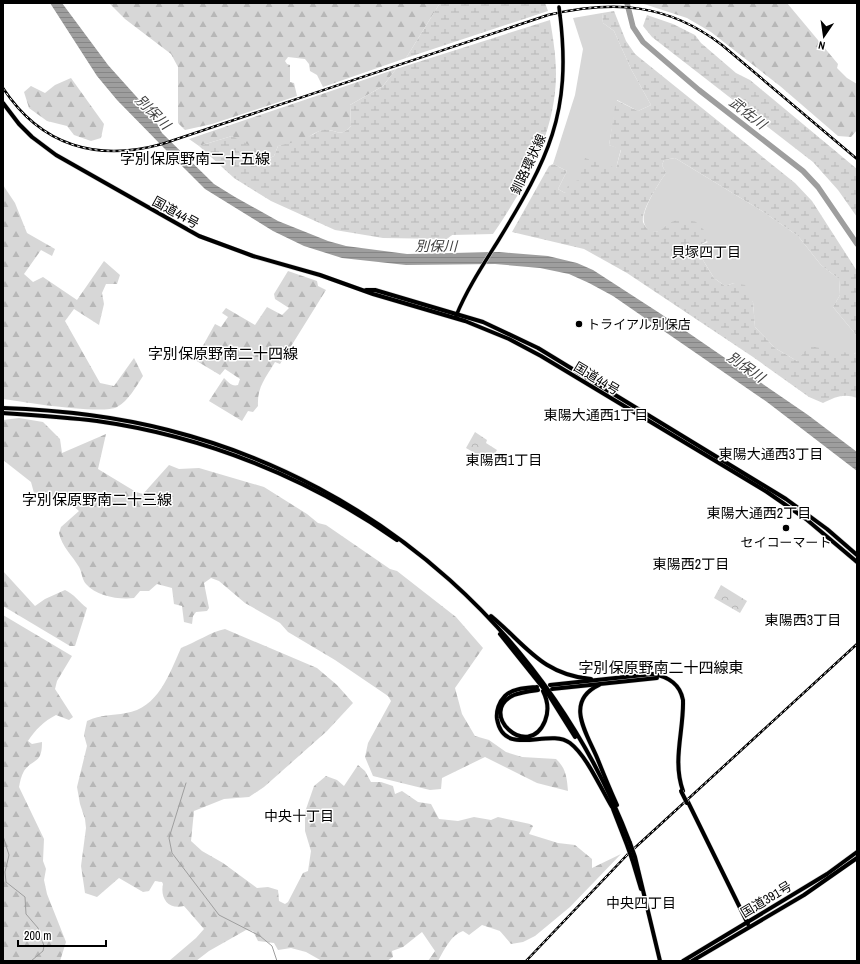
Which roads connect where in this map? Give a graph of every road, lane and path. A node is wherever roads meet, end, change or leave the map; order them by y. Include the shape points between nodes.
1 (559, 5) edge
2 (3, 103) edge
3 (365, 290) junction
4 (457, 313) junction
5 (455, 318) junction
6 (3, 408) edge
7 (3, 413) edge
8 (857, 555) edge
9 (857, 562) edge
10 (481, 609) junction
11 (534, 677) junction
12 (601, 681) junction
13 (548, 687) junction
14 (612, 807) junction
15 (625, 831) junction
16 (629, 844) junction
17 (857, 852) edge
18 (857, 858) edge
19 (746, 923) junction
20 (749, 928) junction
21 (659, 960) edge
22 (683, 961) edge
23 (692, 961) edge

1 - 4 main road, 釧路環状線, bridge via 564,60 558,116 548,150 539,171 476,276
2 - 3 highway, 国道44号 via 28,133 56,155 193,234 221,246
3 - 4 highway, 国道44号 via 375,290
3 - 5 highway, 国道44号
4 - 5 main road, 釧路環状線
4 - 8 highway, 国道44号 via 483,322 538,348 738,468 793,503
5 - 9 highway, 国道44号 via 521,344 767,492 806,519
6 - 10 highway via 57,411 133,422 195,437 260,460 321,489 386,528 444,573
7 - 11 highway via 97,421 166,435 258,465 319,493 384,531 442,575 480,611
10 - 12 highway via 545,664 575,676
10 - 13 highway
11 - 13 highway
11 - 14 highway via 547,701 548,713 544,724 533,734 522,736 506,729 501,711 504,704 514,695 537,689 513,691 503,698 499,706 497,715 501,729 509,737 521,740 552,737 570,743 582,756
12 - 13 highway
12 - 15 highway via 583,700 580,716 621,815
12 - 19 highway, bridge via 653,674 667,678 677,686 683,700 677,763 682,791
13 - 14 highway
13 - 15 highway via 584,747
14 - 16 highway
15 - 16 highway
16 - 21 highway, bridge
17 - 19 highway, 国道391号 via 827,874
18 - 20 highway, 国道391号 via 804,895
19 - 20 highway
19 - 22 highway, 国道391号
20 - 23 highway, 国道391号

